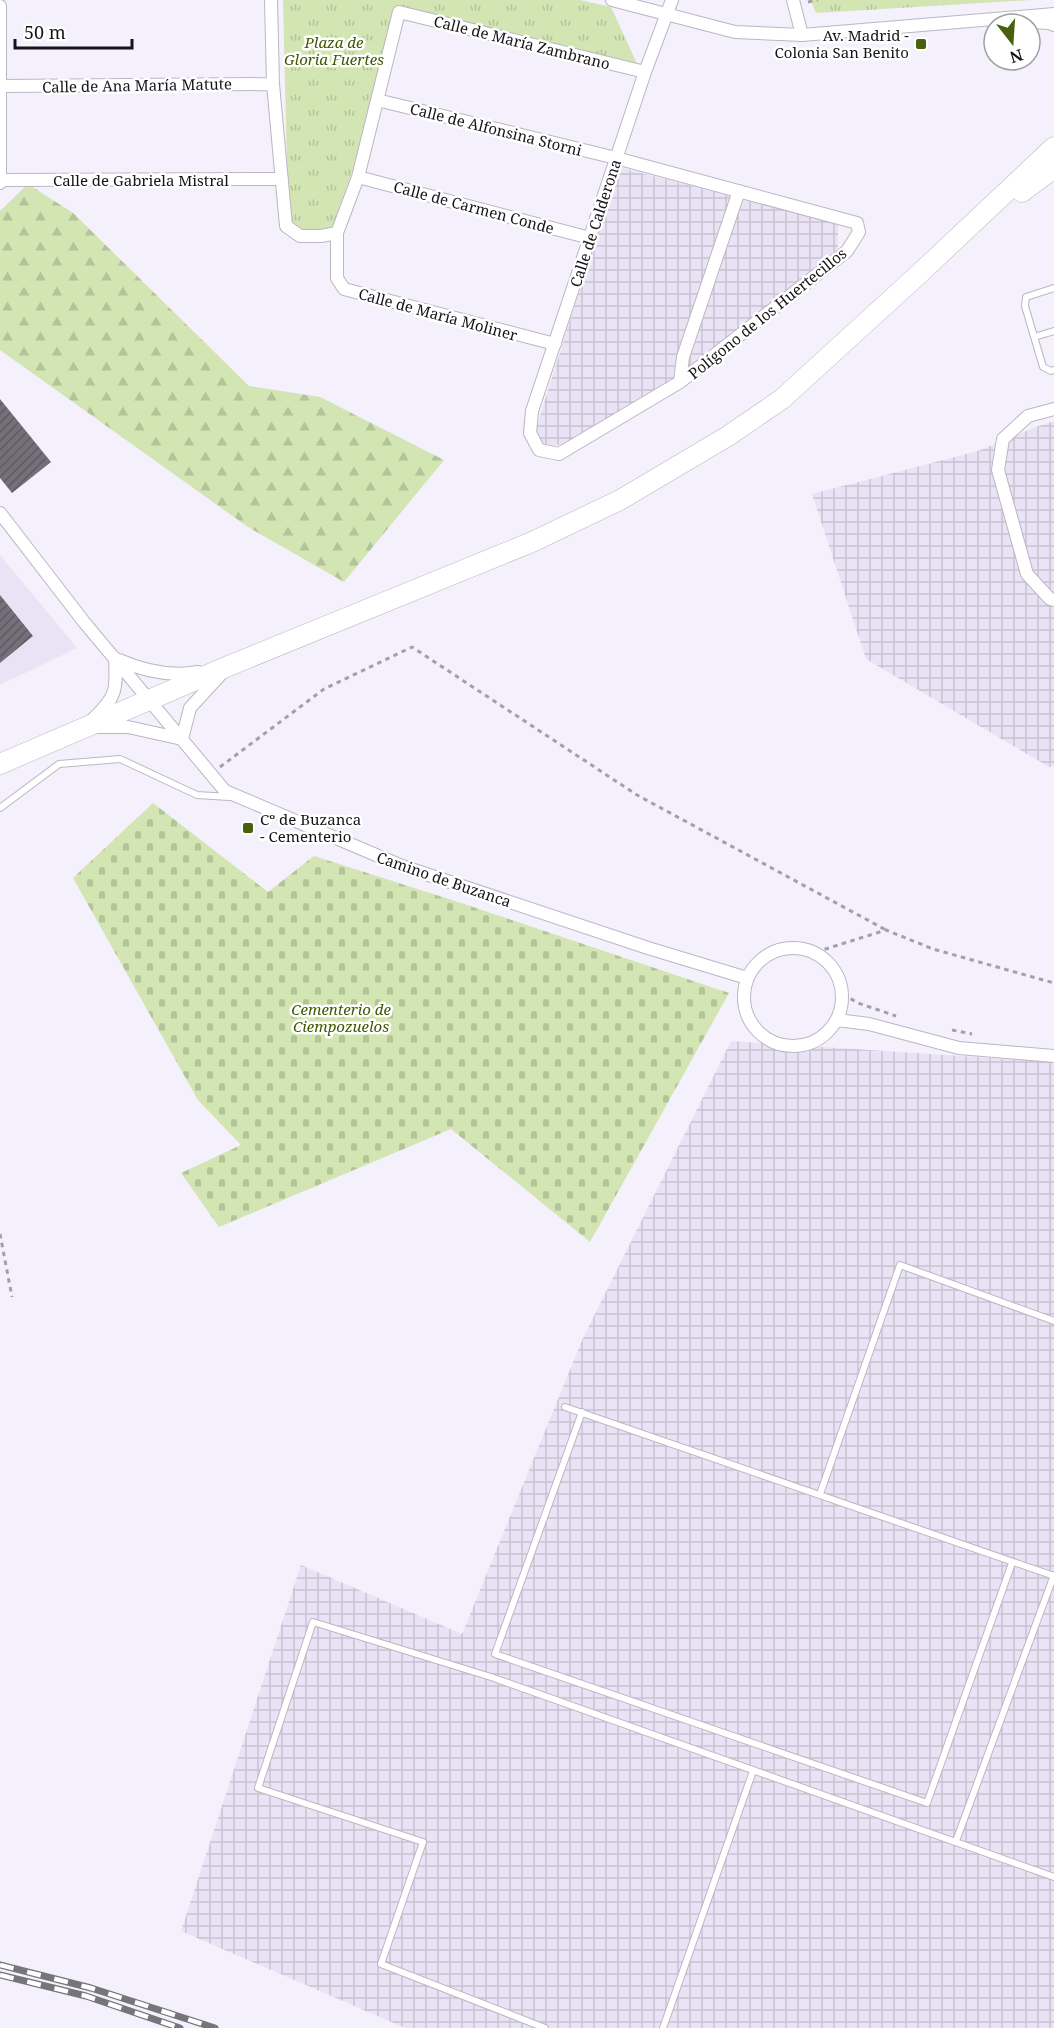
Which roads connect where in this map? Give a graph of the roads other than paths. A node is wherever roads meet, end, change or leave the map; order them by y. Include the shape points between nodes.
1 (271, 0) edge
2 (612, 0) edge
3 (672, 0) edge
4 (793, 0) edge
5 (0, 6) edge
6 (1054, 14) edge
7 (667, 15) junction
8 (969, 21) junction
9 (1054, 25) edge
10 (802, 35) junction
11 (645, 72) junction
12 (0, 73) edge
13 (273, 84) junction
14 (0, 86) edge
15 (377, 100) junction
16 (0, 141) edge
17 (1054, 147) edge
18 (616, 158) junction
19 (1054, 168) edge
20 (358, 177) junction
21 (282, 179) junction
22 (0, 181) edge
23 (739, 191) junction
24 (337, 233) junction
25 (590, 238) junction
26 (919, 274) junction
27 (1054, 288) edge
28 (1054, 331) edge
29 (1034, 336) junction
30 (555, 344) junction
31 (1054, 370) edge
32 (680, 382) junction
33 (1054, 409) edge
34 (530, 433) joint
35 (0, 513) edge
36 (1052, 600) edge
37 (115, 658) junction
38 (226, 668) junction
39 (150, 700) junction
40 (86, 726) junction
41 (182, 739) junction
42 (0, 764) edge
43 (239, 797) junction
44 (0, 808) edge
45 (747, 978) junction
46 (843, 1000) junction
47 (837, 1020) junction
48 (868, 1024) junction
49 (1054, 1056) edge
50 (1054, 1321) edge
51 (564, 1407) dead end
52 (582, 1412) junction
53 (820, 1494) junction
54 (1012, 1563) junction
55 (1054, 1575) edge
56 (753, 1771) junction
57 (956, 1841) junction
58 (1054, 1877) edge
59 (545, 2028) edge
60 (663, 2028) edge

1 - 13 street
2 - 7 street
3 - 7 street, Calle de Calderona
4 - 10 street
5 - 12 street
6 - 8 street
7 - 10 street via 735,32
7 - 11 street, Calle de Calderona
8 - 9 street
8 - 10 street
11 - 15 street, Calle de María Zambrano via 399,12
11 - 18 street, Calle de Calderona
12 - 14 street
13 - 14 street, Calle de Ana María Matute
13 - 21 street
14 - 16 street
15 - 18 street, Calle de Alfonsina Storni
15 - 20 street
16 - 22 street
17 - 26 main road
18 - 23 street, Polígono de los Huertecillos
18 - 25 street, Calle de Calderona
19 - 26 main road
20 - 24 street
20 - 25 street, Calle de Carmen Conde
21 - 22 street, Calle de Gabriela Mistral
21 - 24 street via 286,226 300,236
23 - 32 street, Polígono de los Huertecillos via 683,357
23 - 32 street, Polígono de los Huertecillos via 856,223 859,232 847,251
24 - 30 street, Calle de María Moliner via 337,278 344,289
25 - 30 street, Calle de Calderona
26 - 38 main road via 782,399 620,500 532,542
27 - 29 lane via 1026,297
28 - 29 lane
29 - 31 lane via 1043,367
30 - 34 street, Calle de Calderona via 532,411
32 - 34 street, Polígono de los Huertecillos via 559,454 539,450
33 - 36 street via 1028,416 1003,439 998,470 1027,574
35 - 37 street, Camino de Buzanca
37 - 38 street via 141,670 181,675
37 - 39 street, Camino de Buzanca
37 - 40 street via 117,684 109,704
38 - 39 main road
38 - 41 street via 190,708
39 - 40 main road
39 - 41 street, Camino de Buzanca
40 - 41 street via 128,727
40 - 42 main road
41 - 43 street, Camino de Buzanca via 225,791
43 - 44 lane via 197,795 120,759 59,764
43 - 45 street, Camino de Buzanca via 402,866
45 - 46 street via 755,964 778,949 800,947 816,952 836,970
45 - 47 street via 745,1011 754,1027 769,1040 785,1046 807,1044 827,1033
46 - 47 street
46 - 48 street
47 - 48 street
48 - 49 street via 958,1048
50 - 53 lane via 900,1265
51 - 52 lane
52 - 53 lane
52 - 54 lane via 495,1654 927,1803
53 - 54 lane
54 - 55 lane
55 - 57 lane
56 - 57 lane
56 - 59 lane via 491,1677 313,1622 258,1788 423,1842 381,1964
56 - 60 lane
57 - 58 lane

